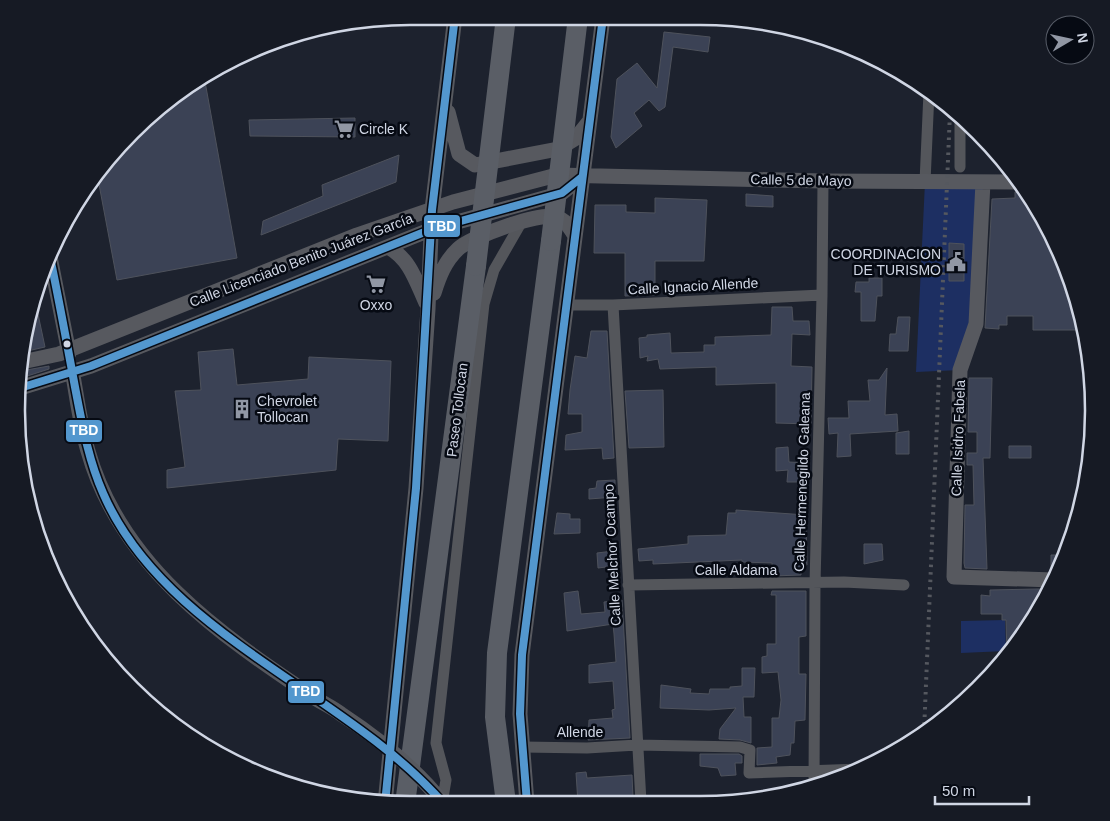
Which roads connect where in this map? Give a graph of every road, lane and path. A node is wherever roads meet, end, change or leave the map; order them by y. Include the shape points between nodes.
1 (454, 25) edge
2 (505, 25) edge
3 (577, 25) edge
4 (603, 25) edge
5 (446, 99) junction
6 (929, 101) edge
7 (588, 122) junction
8 (960, 127) edge
9 (960, 167) dead end
10 (582, 177) junction
11 (823, 181) junction
12 (925, 182) junction
13 (983, 182) junction
14 (1010, 182) edge
15 (432, 210) junction
16 (521, 223) junction
17 (432, 229) junction
18 (575, 236) junction
19 (388, 247) junction
20 (52, 268) edge
21 (822, 295) junction
22 (565, 305) junction
23 (614, 305) junction
24 (428, 308) junction
25 (28, 361) edge
26 (26, 386) edge
27 (1046, 580) edge
28 (814, 584) junction
29 (628, 585) junction
30 (904, 585) dead end
31 (638, 745) junction
32 (523, 747) junction
33 (841, 769) edge
34 (814, 770) junction
35 (814, 779) edge
36 (385, 795) edge
37 (406, 796) edge
38 (436, 796) edge
39 (443, 796) edge
40 (505, 796) edge
41 (526, 796) edge
42 (641, 796) edge

1 - 5 main road
2 - 37 highway, Paseo Tollocan, bridge
3 - 40 highway, bridge via 497,653 496,718
4 - 7 main road
5 - 7 main road via 456,148 475,166 558,149 576,138
5 - 15 main road
6 - 12 street
7 - 10 main road
8 - 9 street
10 - 11 main road, Calle 5 de Mayo
10 - 15 main road, Calle Licenciado Benito Juárez García via 557,175
10 - 17 main road, Calle Licenciado Benito Juárez García via 562,193
10 - 18 main road
11 - 12 main road, Calle 5 de Mayo
11 - 21 street, Calle Hermenegildo Galeana
12 - 13 main road, Calle 5 de Mayo
13 - 14 main road, Calle 5 de Mayo
13 - 27 main road, Calle Isidro Fabela via 976,324 960,370 954,577
15 - 17 main road
15 - 25 main road, Calle Licenciado Benito Juárez García via 357,235 59,354
16 - 18 main road via 545,216 555,217 565,222
16 - 24 main road via 484,234 459,248 442,270
16 - 39 street via 494,270 484,304 436,743 446,780
17 - 19 main road, Calle Licenciado Benito Juárez García
17 - 24 main road
18 - 22 main road
19 - 24 main road via 396,251 411,269
19 - 26 main road, Calle Licenciado Benito Juárez García via 91,366
20 - 38 main road, bridge via 88,452 111,510 148,564 187,604 244,649 341,713 425,781
21 - 23 street, Calle Ignacio Allende
21 - 28 street, Calle Hermenegildo Galeana
22 - 23 street, Calle Ignacio Allende
22 - 32 main road via 522,655 520,714
23 - 29 street, Calle Melchor Ocampo
24 - 36 main road via 416,488
28 - 29 street, Calle Aldama
28 - 30 street, Calle Aldama
28 - 34 street, Calle Hermenegildo Galeana
29 - 31 street, Calle Melchor Ocampo
31 - 32 street, Allende
31 - 34 street, Allende via 740,747 750,750 750,773
31 - 42 street, Calle Melchor Ocampo
32 - 41 main road
33 - 34 street
34 - 35 street, Calle Hermenegildo Galeana

